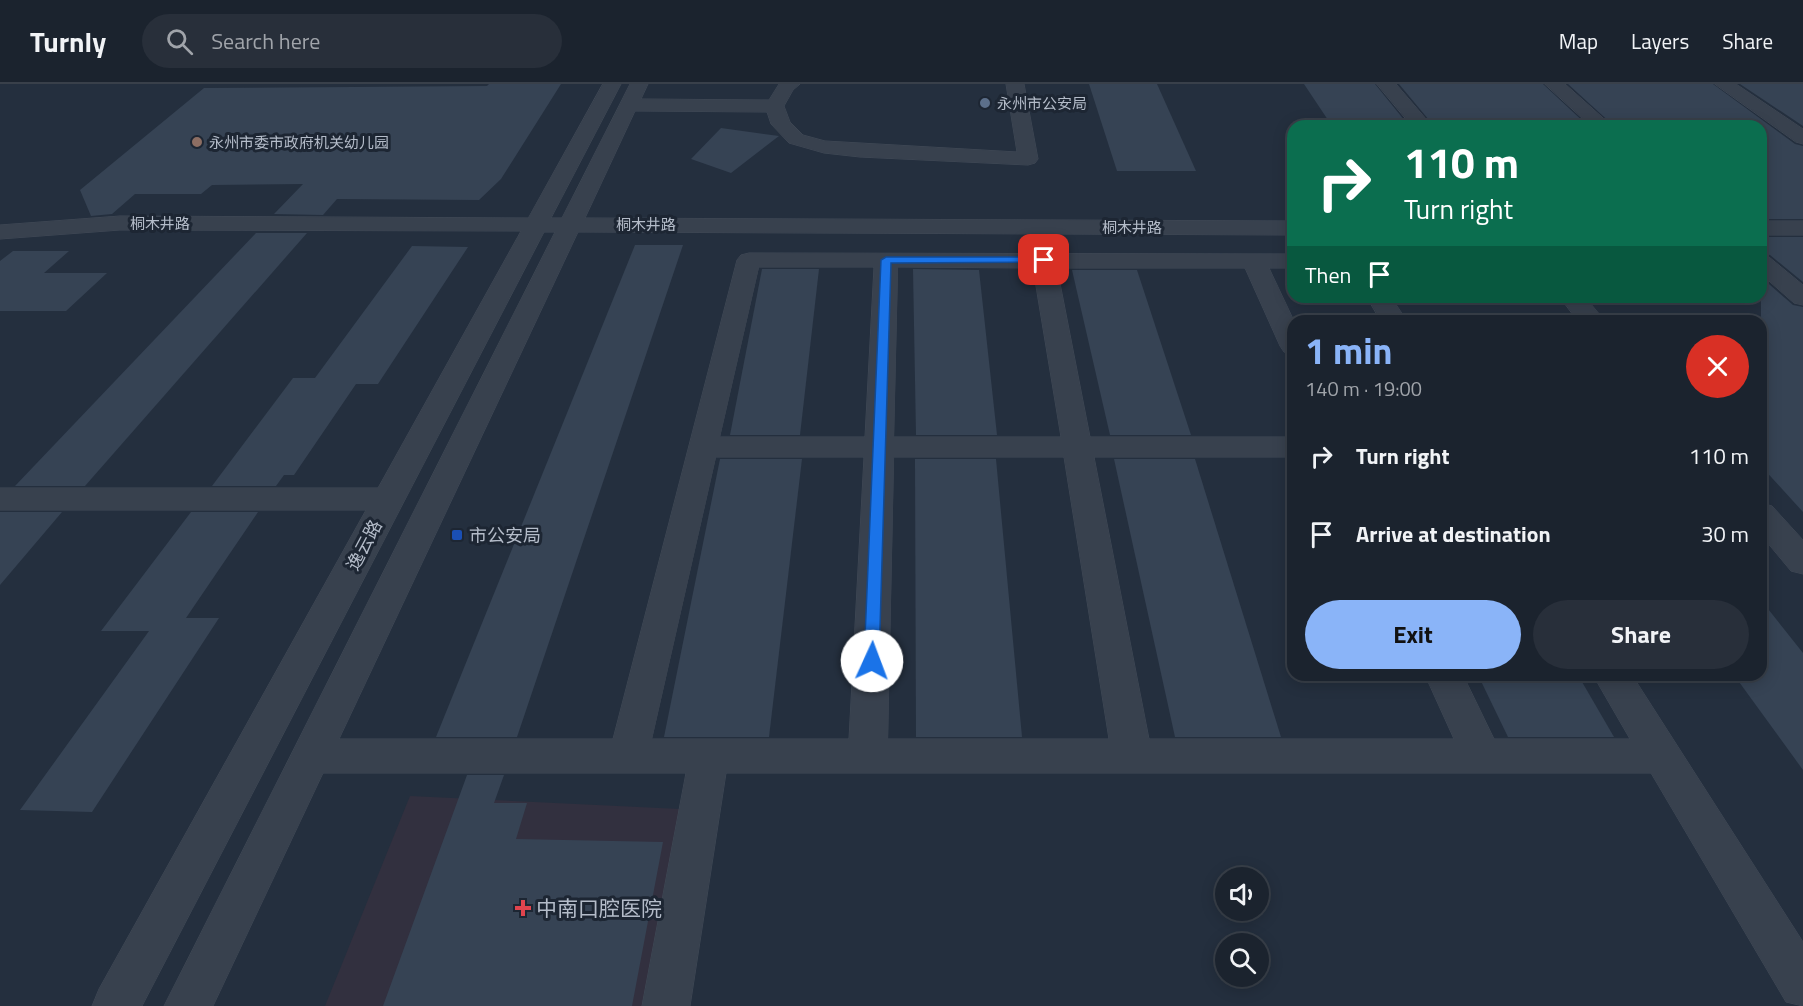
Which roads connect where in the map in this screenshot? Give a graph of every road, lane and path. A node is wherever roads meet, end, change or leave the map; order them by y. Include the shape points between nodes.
1 (790, 84) edge
2 (1015, 84) edge
3 (1386, 84) edge
4 (1554, 84) edge
5 (1724, 84) edge
6 (627, 91) edge
7 (775, 106) junction
8 (1417, 120) edge
9 (1595, 120) edge
10 (1803, 138) edge
11 (537, 223) junction
12 (572, 224) junction
13 (1287, 228) edge
14 (1767, 228) edge
15 (1803, 228) edge
16 (0, 232) edge
17 (886, 260) junction
18 (1044, 260) junction
19 (1254, 261) junction
20 (1287, 261) edge
21 (1767, 267) edge
22 (1803, 298) edge
23 (1577, 303) edge
24 (1588, 315) edge
25 (1287, 333) edge
26 (705, 447) junction
27 (879, 447) junction
28 (1077, 447) junction
29 (1287, 447) edge
30 (0, 499) edge
31 (388, 499) junction
32 (1767, 521) edge
33 (1803, 562) edge
34 (1447, 681) edge
35 (1616, 681) edge
36 (310, 756) junction
37 (628, 756) junction
38 (709, 756) junction
39 (868, 756) junction
40 (1132, 756) junction
41 (1482, 756) junction
42 (1662, 756) junction
43 (1803, 985) edge
44 (116, 1006) edge
45 (188, 1006) edge
46 (666, 1006) edge

1 - 7 street
2 - 7 street via 1028,159 824,147 796,139 781,124
3 - 8 street
4 - 9 street
5 - 10 street
6 - 7 street
6 - 11 street, 逸云路
6 - 12 street
11 - 12 street, 桐木井路
11 - 16 street, 桐木井路 via 120,223
11 - 31 street, 逸云路
12 - 13 street, 桐木井路
12 - 36 street
14 - 15 street
17 - 18 street
17 - 26 street via 749,260
17 - 27 street
18 - 19 street
18 - 28 street
19 - 20 street
19 - 25 street
21 - 22 street
23 - 24 street
26 - 27 street
26 - 37 street
27 - 28 street
27 - 39 street
28 - 29 street
28 - 40 street
30 - 31 street
31 - 44 street, 逸云路
32 - 33 street
34 - 41 street
35 - 42 street
36 - 37 street
36 - 45 street
37 - 38 street
38 - 39 street
38 - 46 street
39 - 40 street
40 - 41 street
41 - 42 street
42 - 43 street

